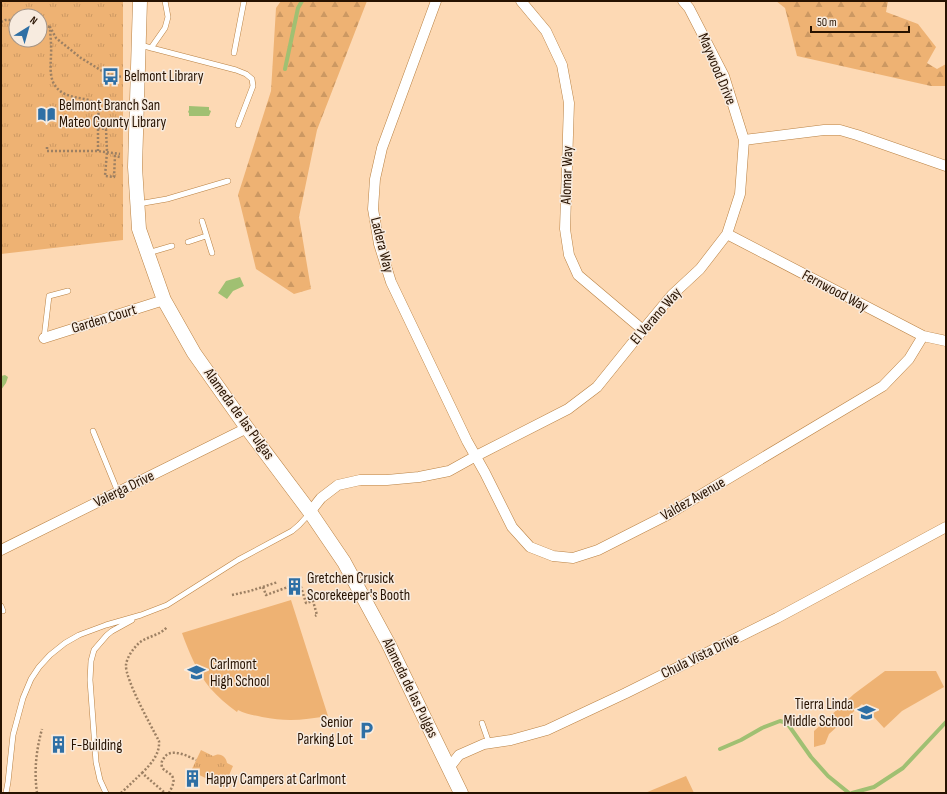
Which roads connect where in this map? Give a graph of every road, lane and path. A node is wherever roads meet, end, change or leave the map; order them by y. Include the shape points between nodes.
1 (140, 1) edge
2 (165, 1) edge
3 (244, 1) edge
4 (436, 1) edge
5 (521, 1) edge
6 (683, 1) edge
7 (50, 27) joint
8 (145, 47) junction
9 (234, 53) dead end
10 (122, 77) dead end
11 (238, 125) dead end
12 (98, 128) junction
13 (744, 140) junction
14 (47, 147) dead end
15 (98, 151) junction
16 (107, 152) junction
17 (946, 166) edge
18 (228, 181) dead end
19 (137, 204) junction
20 (202, 221) dead end
21 (727, 234) junction
22 (206, 236) junction
23 (188, 242) dead end
24 (172, 246) dead end
25 (212, 253) dead end
26 (147, 254) junction
27 (68, 291) dead end
28 (164, 300) junction
29 (642, 330) junction
30 (922, 336) junction
31 (44, 338) joint
32 (946, 341) edge
33 (247, 428) junction
34 (93, 431) dead end
35 (476, 456) junction
36 (118, 492) junction
37 (310, 512) junction
38 (946, 527) edge
39 (1, 550) edge
40 (278, 582) dead end
41 (263, 587) junction
42 (232, 594) dead end
43 (141, 615) junction
44 (315, 616) dead end
45 (167, 627) dead end
46 (482, 723) dead end
47 (42, 729) dead end
48 (489, 743) junction
49 (196, 760) dead end
50 (449, 768) junction
51 (142, 773) junction
52 (6, 793) edge
53 (37, 793) edge
54 (106, 793) edge
55 (121, 793) edge
56 (165, 793) edge
57 (169, 793) edge
58 (461, 793) edge

1 - 8 main road, Alameda de las Pulgas
2 - 8 lane via 168,17 165,28
3 - 9 lane
4 - 35 street, Ladera Way via 382,148 375,179 373,209 379,244 392,282
5 - 29 street, Alomar Way via 546,31 562,65 569,103 565,229 569,255 578,275
6 - 13 street, Maywood Drive via 724,76
7 - 10 path via 56,38 81,58 107,74
7 - 12 path via 51,72 54,83 60,92 93,101 98,107
8 - 11 lane via 236,70 252,79 253,86
8 - 19 main road, Alameda de las Pulgas via 135,167
12 - 15 path
12 - 16 path via 106,129
13 - 17 street via 840,130
13 - 21 street, El Verano Way via 740,194
14 - 15 path via 47,151
15 - 16 path
16 - 16 path via 120,155 115,156 114,177 105,176
18 - 19 lane via 167,199
19 - 26 main road, Alameda de las Pulgas via 139,229
20 - 22 lane
21 - 29 street, El Verano Way via 700,269 672,295
21 - 30 street, Fernwood Way
22 - 23 lane
22 - 25 lane
24 - 26 lane
26 - 28 main road, Alameda de las Pulgas
27 - 31 lane via 49,296
28 - 31 street, Garden Court
28 - 33 main road, Alameda de las Pulgas via 194,353
29 - 35 street, El Verano Way via 597,387 568,409
30 - 32 street, Fernwood Way
30 - 35 street, Valdez Avenue via 909,359 883,386 667,515 598,550 573,558 552,556 530,547 512,527
33 - 36 street, Valerga Drive
33 - 37 main road, Alameda de las Pulgas
34 - 36 lane
35 - 37 street, El Verano Way via 449,470 419,477 360,480 338,485 321,498
36 - 39 street, Valerga Drive
37 - 43 lane via 296,529 238,560 167,605
37 - 50 main road, Alameda de las Pulgas via 352,576
38 - 48 street, Chula Vista Drive via 777,618 619,696 547,730
40 - 41 path
41 - 42 path
41 - 44 path via 266,595 288,587 292,582 301,587 306,603 313,601 317,615
43 - 52 lane via 75,637 60,646 39,667 28,685 19,712
43 - 54 lane via 110,632 95,649 90,666 95,756
45 - 51 path via 139,643 126,664 131,684 159,744 155,757
46 - 48 lane
47 - 53 path via 35,766
48 - 50 street, Chula Vista Drive via 459,754
49 - 57 path via 182,754 169,753 165,756 162,766 174,780
50 - 58 main road, Alameda de las Pulgas
51 - 55 path
51 - 56 path

